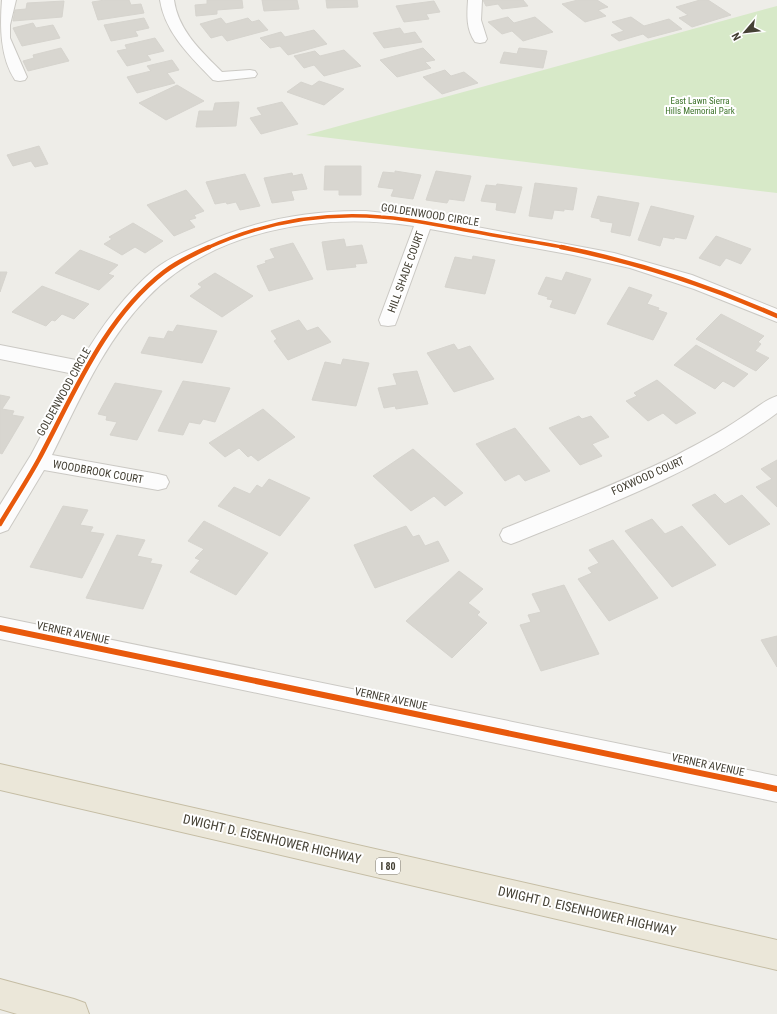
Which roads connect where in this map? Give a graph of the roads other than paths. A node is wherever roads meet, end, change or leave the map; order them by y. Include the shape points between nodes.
1 (9, 0) edge
2 (167, 0) edge
3 (475, 0) edge
4 (480, 39) dead end
5 (250, 74) dead end
6 (20, 77) dead end
7 (424, 223) junction
8 (777, 316) edge
9 (388, 320) dead end
10 (0, 352) edge
11 (86, 369) junction
12 (777, 403) edge
13 (38, 461) junction
14 (158, 482) dead end
15 (0, 524) edge
16 (511, 535) dead end
17 (0, 628) edge
18 (0, 777) edge
19 (777, 789) edge
20 (777, 955) edge
21 (0, 994) edge
22 (74, 1014) edge

1 - 6 street via 3,25 3,38
2 - 5 street via 168,14 174,26 218,76
3 - 4 street via 474,28
7 - 8 street, GOLDENWOOD CIRCLE via 618,259 686,279
7 - 9 street, HILL SHADE COURT
7 - 11 street, GOLDENWOOD CIRCLE via 367,216 323,217 294,220 251,230 224,240 161,274 120,319
10 - 11 street
11 - 13 street, GOLDENWOOD CIRCLE
12 - 16 street, FOXWOOD COURT via 762,415 703,450 660,472
13 - 14 street, WOODBROOK COURT
13 - 15 street, GOLDENWOOD CIRCLE
17 - 19 street, VERNER AVENUE
18 - 20 highway, DWIGHT D. EISENHOWER HIGHWAY / I 80
21 - 22 highway

